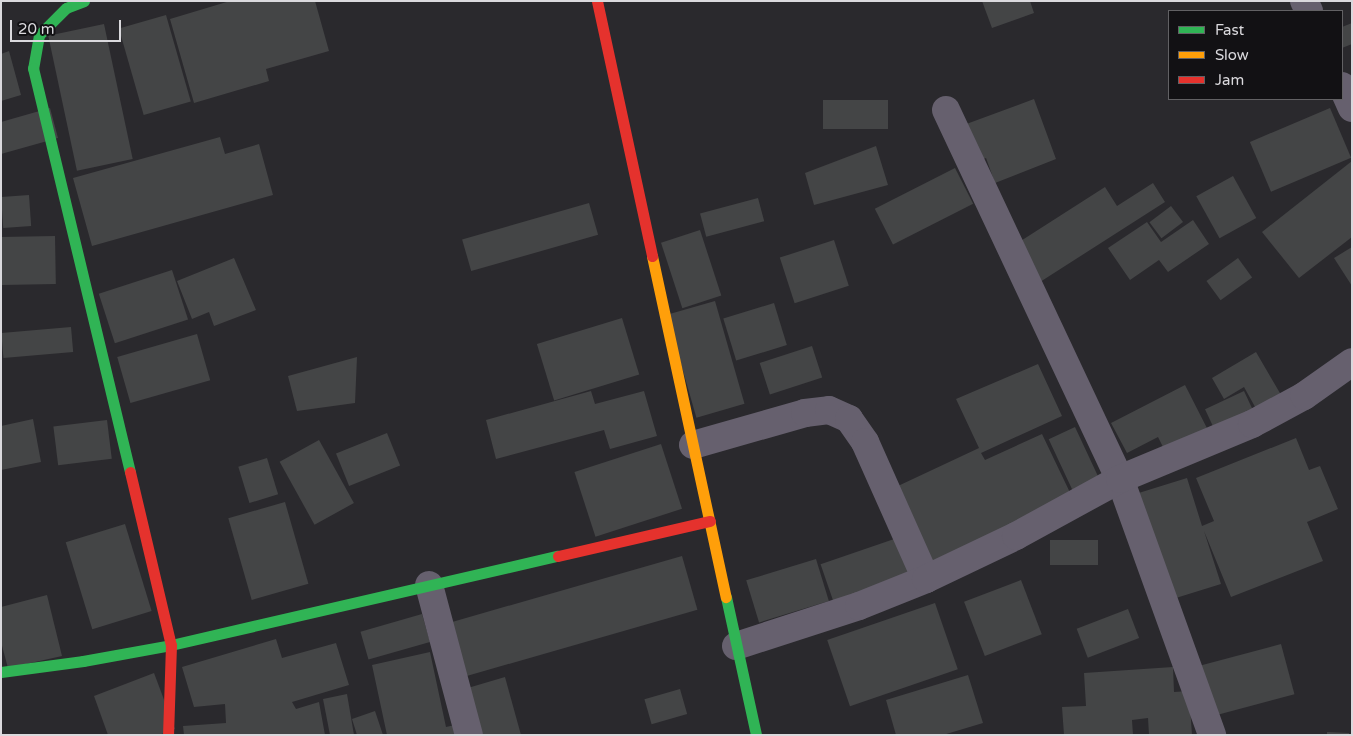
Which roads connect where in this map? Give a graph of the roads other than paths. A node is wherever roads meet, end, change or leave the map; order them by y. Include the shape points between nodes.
1 (84, 1) edge
2 (597, 1) edge
3 (1343, 88) edge
4 (1352, 108) edge
5 (946, 110) dead end
6 (1352, 362) edge
7 (693, 445) junction
8 (1120, 479) junction
9 (710, 521) junction
10 (926, 579) junction
11 (429, 585) junction
12 (171, 644) junction
13 (736, 646) junction
14 (1, 672) edge
15 (168, 735) edge
16 (469, 735) edge
17 (756, 735) edge
18 (1212, 735) edge

1 - 12 street via 66,8 38,35 33,68
2 - 7 street
3 - 4 street
5 - 8 street
6 - 8 street via 1304,396 1252,424
7 - 9 street
7 - 10 street via 805,413 829,410 849,419 865,442
8 - 10 street via 1016,536
8 - 18 street
9 - 11 street
9 - 13 street
10 - 13 street via 859,606
11 - 12 street
11 - 16 street
12 - 14 street
12 - 15 street
13 - 17 street

